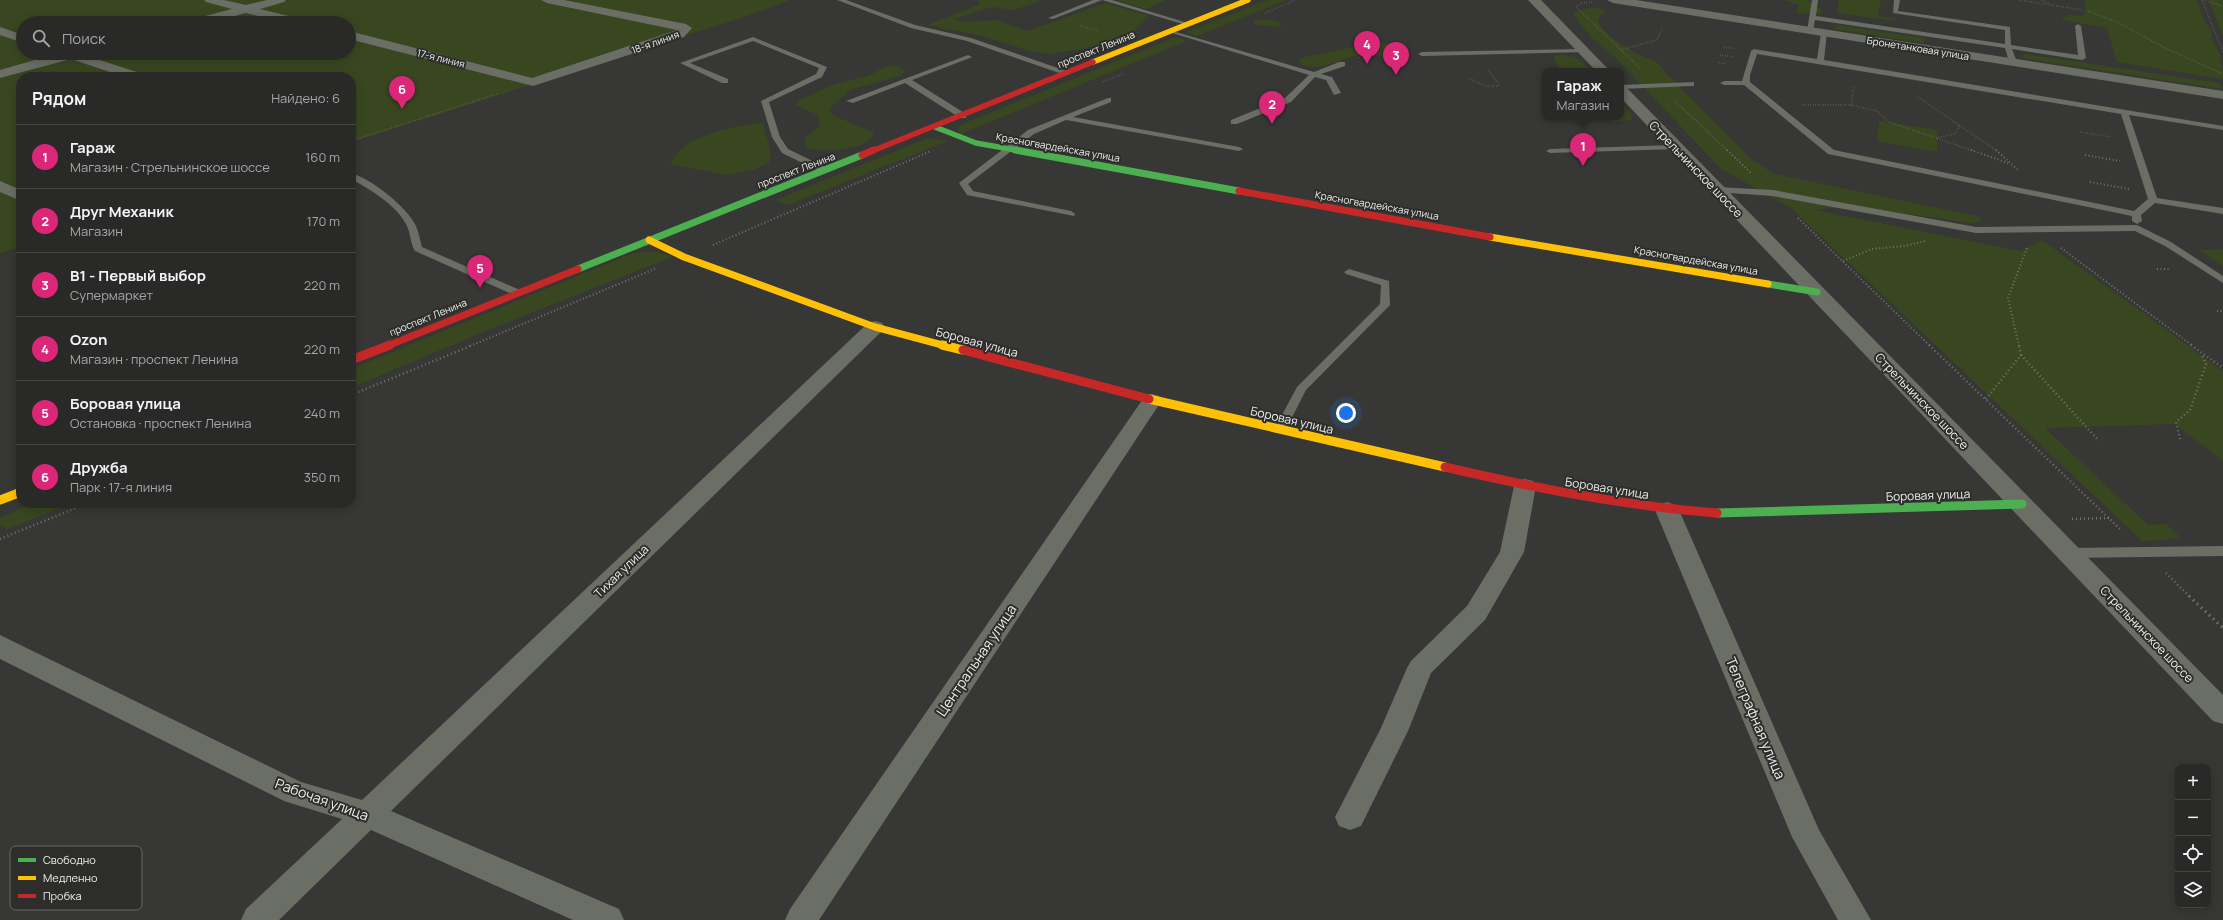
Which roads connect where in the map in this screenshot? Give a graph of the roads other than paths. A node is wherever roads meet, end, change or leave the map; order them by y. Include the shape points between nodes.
1 (210, 0) edge
2 (280, 0) edge
3 (547, 0) edge
4 (840, 0) edge
5 (1099, 0) edge
6 (1105, 0) edge
7 (1248, 0) edge
8 (1534, 0) edge
9 (1613, 0) edge
10 (1815, 0) edge
11 (1897, 0) edge
12 (246, 9) junction
13 (220, 16) edge
14 (274, 16) edge
15 (1811, 17) junction
16 (1051, 18) dead end
17 (1188, 24) junction
18 (2078, 26) dead end
19 (0, 31) edge
20 (1171, 31) junction
21 (1810, 31) junction
22 (1824, 33) junction
23 (16, 37) edge
24 (356, 37) edge
25 (2008, 47) junction
26 (1583, 51) junction
27 (1422, 54) road end
28 (968, 57) dead end
29 (50, 60) edge
30 (89, 60) edge
31 (2013, 62) junction
32 (1820, 63) junction
33 (1342, 64) road end
34 (1600, 68) edge
35 (124, 72) edge
36 (1068, 73) junction
37 (0, 74) edge
38 (1313, 75) junction
39 (906, 80) junction
40 (725, 81) dead end
41 (533, 82) joint
42 (1746, 83) junction
43 (1691, 84) dead end
44 (1724, 84) dead end
45 (1624, 87) edge
46 (1337, 93) dead end
47 (1624, 93) edge
48 (2223, 95) edge
49 (1108, 100) dead end
50 (850, 101) dead end
51 (2124, 112) junction
52 (963, 116) junction
53 (1064, 118) junction
54 (1234, 122) dead end
55 (935, 127) junction
56 (2223, 128) edge
57 (1675, 147) junction
58 (1009, 149) junction
59 (1239, 149) dead end
60 (1550, 151) dead end
61 (824, 170) junction
62 (356, 179) edge
63 (0, 186) edge
64 (1717, 190) junction
65 (16, 194) edge
66 (2152, 196) junction
67 (2223, 211) edge
68 (1071, 214) dead end
69 (2136, 214) junction
70 (2137, 228) junction
71 (649, 240) junction
72 (1349, 272) dead end
73 (2223, 280) edge
74 (1817, 292) junction
75 (518, 293) junction
76 (875, 327) junction
77 (356, 358) edge
78 (1152, 400) junction
79 (1280, 430) junction
80 (1525, 486) junction
81 (16, 494) edge
82 (0, 500) edge
83 (2022, 504) junction
84 (1667, 510) junction
85 (2223, 551) edge
86 (2068, 553) junction
87 (0, 645) edge
88 (2223, 713) edge
89 (368, 814) junction
90 (1350, 817) dead end
91 (257, 920) edge
92 (608, 920) edge
93 (800, 920) edge
94 (1855, 920) edge

1 - 12 street
2 - 12 street
3 - 41 street, 18-я линия via 686,28 680,34
4 - 36 lane via 913,27 969,39
5 - 16 lane
6 - 17 lane
7 - 17 street, проспект Ленина
8 - 26 street
9 - 21 street, Бронетанковая улица
10 - 15 lane
11 - 25 lane via 1895,12 2007,25
12 - 13 street
12 - 14 street
15 - 21 lane
15 - 25 lane
17 - 20 street, проспект Ленина
18 - 25 lane via 2082,58
19 - 23 street
20 - 36 street, проспект Ленина
20 - 38 lane
21 - 22 street, Бронетанковая улица
22 - 31 street, Бронетанковая улица
22 - 32 lane
24 - 41 street, 17-я линия
25 - 31 lane
26 - 27 lane
26 - 34 street
28 - 39 lane
29 - 37 street
30 - 35 street
31 - 48 street, Бронетанковая улица
32 - 42 lane via 1754,51
32 - 51 lane
33 - 38 lane
36 - 52 street, проспект Ленина
38 - 46 lane via 1329,80
38 - 54 lane via 1288,100
39 - 50 lane
39 - 52 lane
40 - 61 lane via 684,63 753,39 823,67 819,75 765,101 776,137 786,151
42 - 44 lane
42 - 69 lane via 1831,152 2048,194
43 - 45 lane
47 - 57 street, Стрельнинское шоссе
49 - 53 lane
51 - 56 lane
51 - 66 lane
52 - 55 street, проспект Ленина
53 - 58 lane via 1031,132
53 - 59 lane
55 - 58 street, Красногвардейская улица via 976,143
55 - 61 street, проспект Ленина
57 - 60 lane
57 - 64 street, Стрельнинское шоссе
58 - 68 lane via 963,183 970,192
58 - 74 street, Красногвардейская улица via 1450,230
61 - 71 street, проспект Ленина
62 - 75 lane via 370,186 401,211 412,227 418,249
63 - 65 street
64 - 70 lane via 1773,194 1976,230 2039,232
64 - 74 street, Стрельнинское шоссе
66 - 67 lane
66 - 69 lane
69 - 70 lane
70 - 73 lane via 2168,244
71 - 75 street, проспект Ленина
71 - 76 street, Боровая улица via 684,257
72 - 79 lane via 1386,283 1385,305 1301,389
74 - 83 street, Стрельнинское шоссе
75 - 77 street, проспект Ленина
76 - 78 street, Боровая улица
76 - 89 street, Тихая улица
78 - 79 street, Боровая улица
78 - 93 street, Центральная улица
79 - 80 street, Боровая улица
80 - 84 street, Боровая улица
80 - 90 street via 1512,552 1476,614 1420,668 1394,731
81 - 82 street
83 - 84 street, Боровая улица via 1779,513
83 - 86 street, Стрельнинское шоссе
84 - 94 street, Телеграфная улица via 1807,837
85 - 86 lane
86 - 88 street, Стрельнинское шоссе
87 - 89 street, Рабочая улица via 1,648 294,792
89 - 91 street, Тихая улица
89 - 92 street, Рабочая улица

